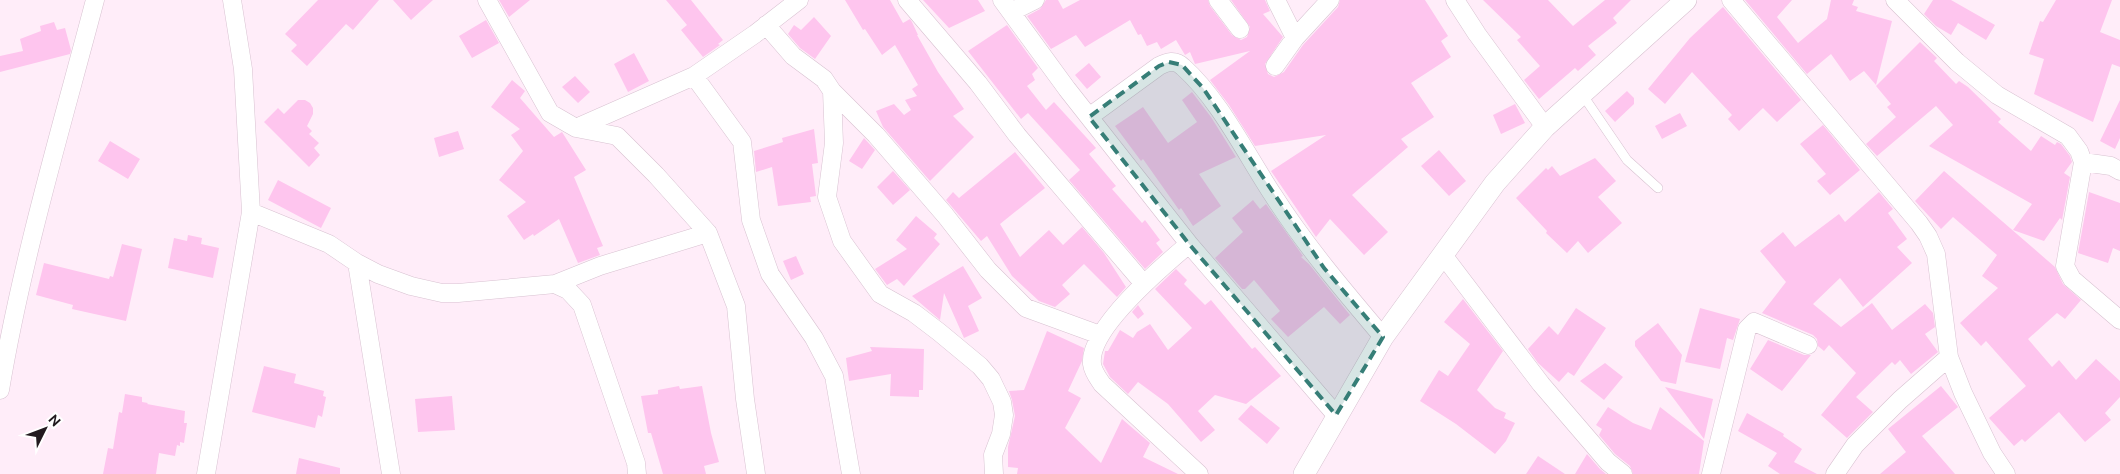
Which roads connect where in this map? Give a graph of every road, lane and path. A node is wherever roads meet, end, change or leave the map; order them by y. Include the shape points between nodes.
1 (95, 0) edge
2 (232, 0) edge
3 (488, 0) edge
4 (799, 0) edge
5 (907, 0) edge
6 (1035, 0) edge
7 (1218, 0) edge
8 (1276, 0) edge
9 (1330, 0) edge
10 (1455, 0) edge
11 (1686, 0) edge
12 (1731, 0) edge
13 (1903, 3) edge
14 (1006, 6) edge
15 (766, 25) junction
16 (1240, 29) dead end
17 (1294, 38) junction
18 (1275, 66) dead end
19 (694, 76) junction
20 (832, 91) junction
21 (1582, 94) junction
22 (1089, 117) junction
23 (1545, 127) junction
24 (576, 128) junction
25 (2083, 162) junction
26 (2120, 170) edge
27 (1658, 188) dead end
28 (251, 212) junction
29 (708, 233) junction
30 (1190, 244) junction
31 (1443, 255) junction
32 (357, 263) junction
33 (555, 284) junction
34 (1144, 284) junction
35 (2120, 320) edge
36 (1100, 335) junction
37 (1383, 337) junction
38 (1808, 345) dead end
39 (1949, 357) junction
40 (0, 390) edge
41 (1336, 415) junction
42 (1309, 472) edge
43 (206, 474) edge
44 (391, 474) edge
45 (637, 474) edge
46 (756, 474) edge
47 (851, 474) edge
48 (994, 474) edge
49 (1199, 474) edge
50 (1624, 474) edge
51 (1712, 474) edge
52 (1835, 474) edge
53 (2006, 474) edge

1 - 40 street via 30,246
2 - 28 street via 243,69
3 - 24 street via 550,113
4 - 15 street
5 - 34 street
6 - 14 street
7 - 16 street
8 - 17 street
9 - 17 street
10 - 23 street
11 - 21 street
12 - 39 street via 1928,236 1936,254
13 - 25 street via 1958,62 1997,95 2068,136
14 - 22 street
15 - 19 street
15 - 20 street via 793,56 824,79
17 - 18 street
19 - 24 street
19 - 47 street via 742,142 751,220 770,274 814,338 834,376
20 - 36 street via 876,135 988,270 1026,308
20 - 48 street via 834,143 827,198 842,241 880,294 914,313 980,366 991,379 1002,402 1004,415 993,455
21 - 23 street
21 - 27 lane via 1627,160
22 - 30 street
22 - 37 street via 1159,66 1169,62 1182,65 1203,88 1324,268
23 - 31 street via 1495,183
24 - 29 street via 617,136
25 - 26 street
25 - 35 street via 2065,266 2072,279
28 - 32 street via 329,244
28 - 43 street
29 - 33 street via 609,263
29 - 46 street via 736,306
30 - 34 street
30 - 41 street
31 - 37 street
31 - 50 street via 1541,384 1608,462
32 - 33 street via 411,286 442,293
32 - 44 street
33 - 45 street via 568,290 582,305
34 - 36 street
36 - 49 street via 1091,363 1094,373
37 - 41 street
38 - 51 street via 1754,322 1747,329
39 - 52 street via 1855,445
39 - 53 street via 1992,453
41 - 42 street

